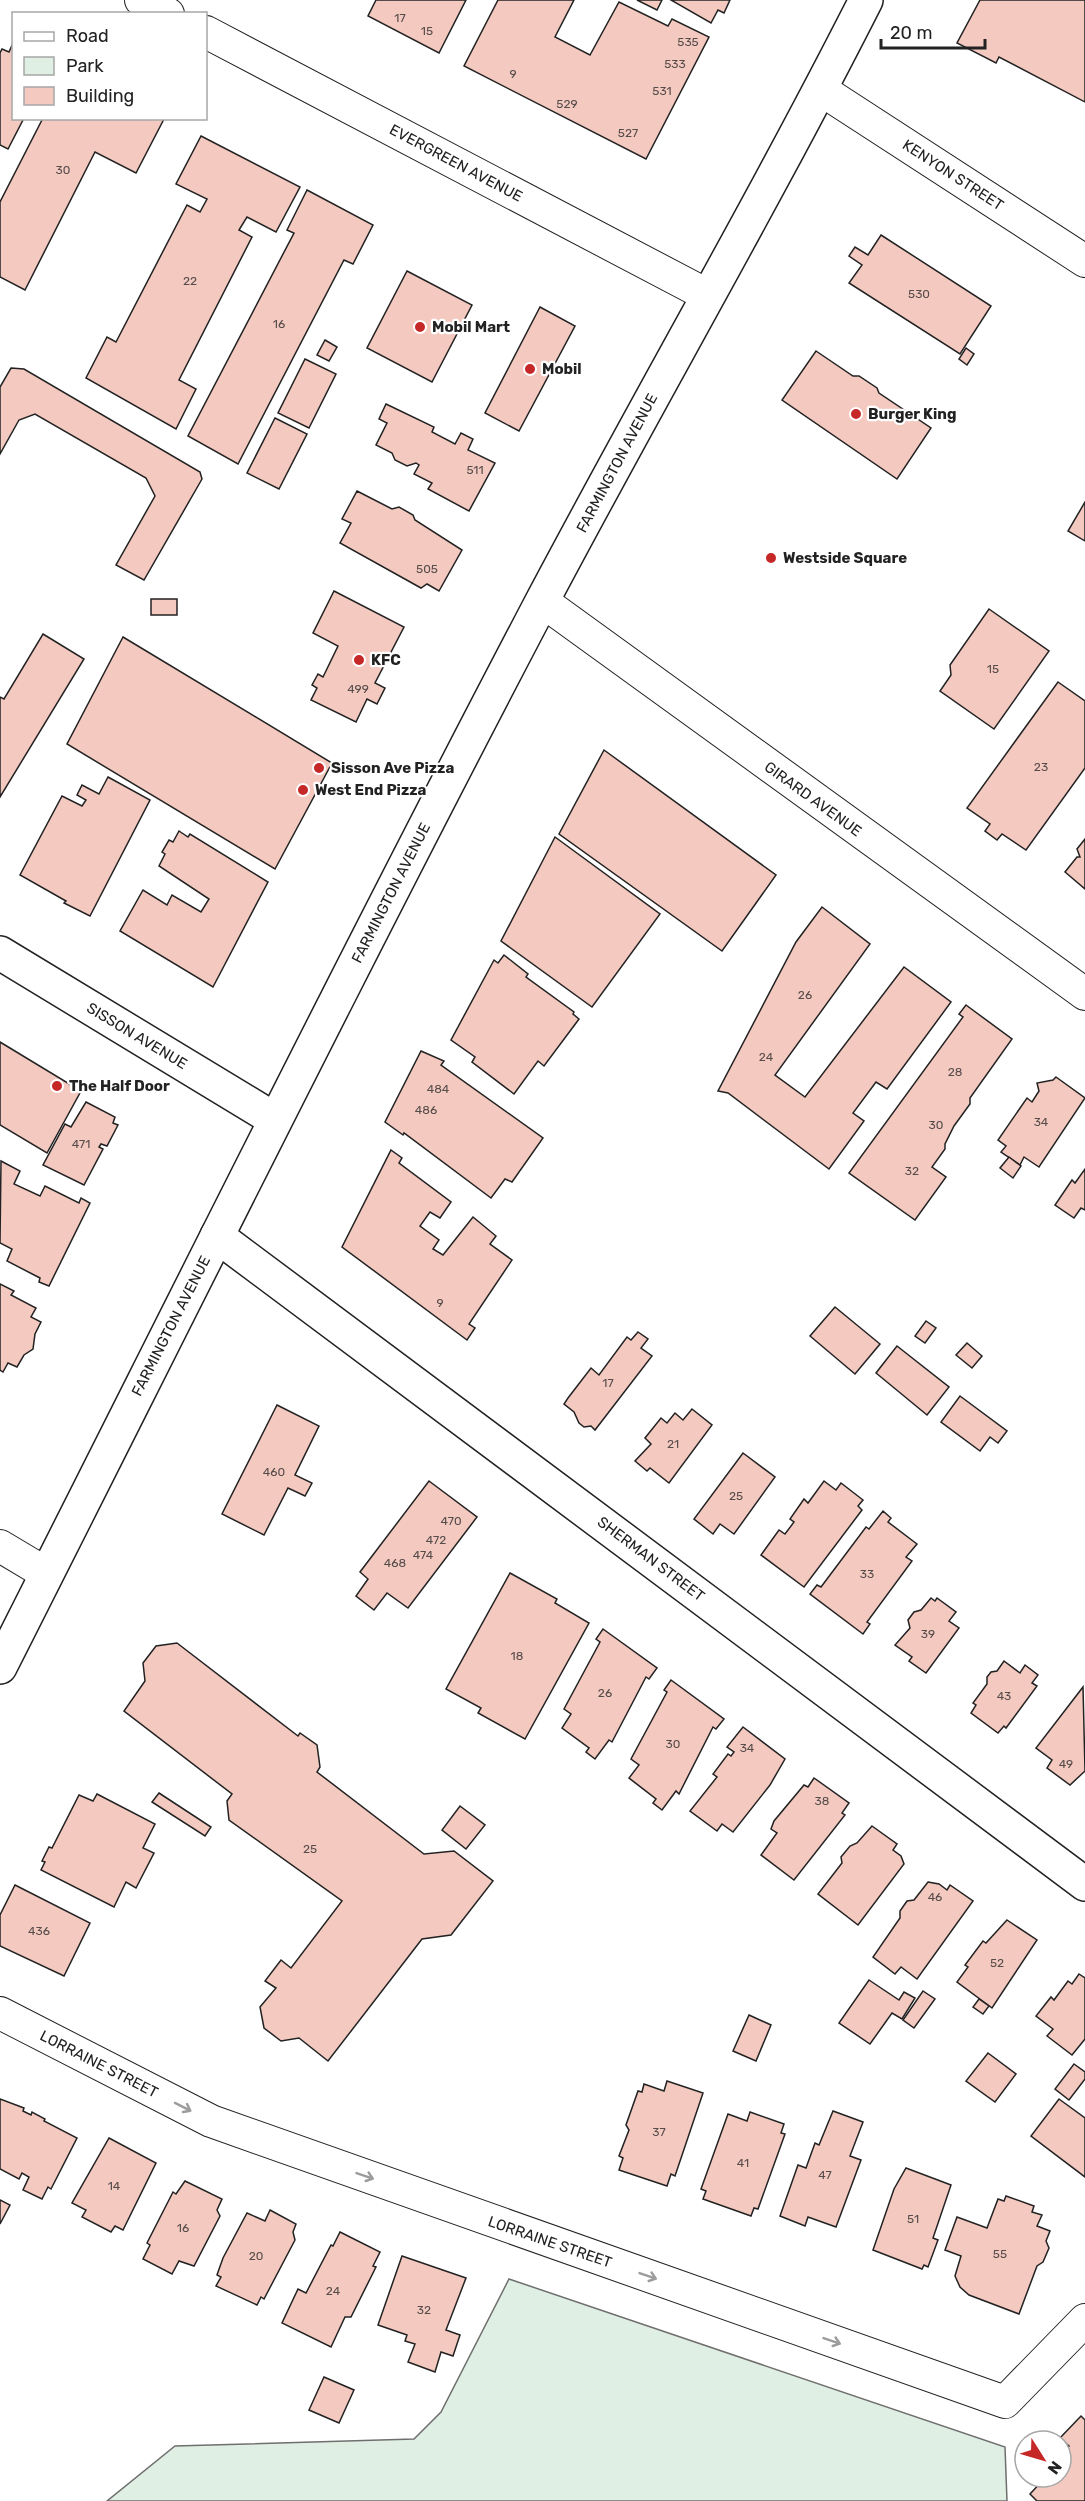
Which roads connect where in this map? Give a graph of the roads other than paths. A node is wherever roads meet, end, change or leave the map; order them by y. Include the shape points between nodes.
1 (141, 0) edge
2 (866, 0) edge
3 (164, 12) edge
4 (207, 33) edge
5 (820, 89) junction
6 (1085, 261) edge
7 (707, 295) junction
8 (542, 602) junction
9 (0, 953) edge
10 (1085, 994) edge
11 (274, 1119) junction
12 (217, 1236) junction
13 (0, 1546) edge
14 (47, 1574) junction
15 (0, 1667) edge
16 (1085, 1884) edge
17 (0, 2013) edge
18 (1085, 2320) edge

1 - 3 street
2 - 5 main road, FARMINGTON AVENUE
4 - 7 street, EVERGREEN AVENUE
5 - 6 street, KENYON STREET
5 - 7 main road, FARMINGTON AVENUE
7 - 8 main road, FARMINGTON AVENUE
8 - 10 street, GIRARD AVENUE
8 - 11 main road, FARMINGTON AVENUE
9 - 11 main road, SISSON AVENUE
11 - 12 main road, FARMINGTON AVENUE
12 - 14 main road, FARMINGTON AVENUE
12 - 16 main road, SHERMAN STREET
13 - 14 street
14 - 15 main road, FARMINGTON AVENUE
17 -> 18 street, LORRAINE STREET via 211,2121 1005,2402

